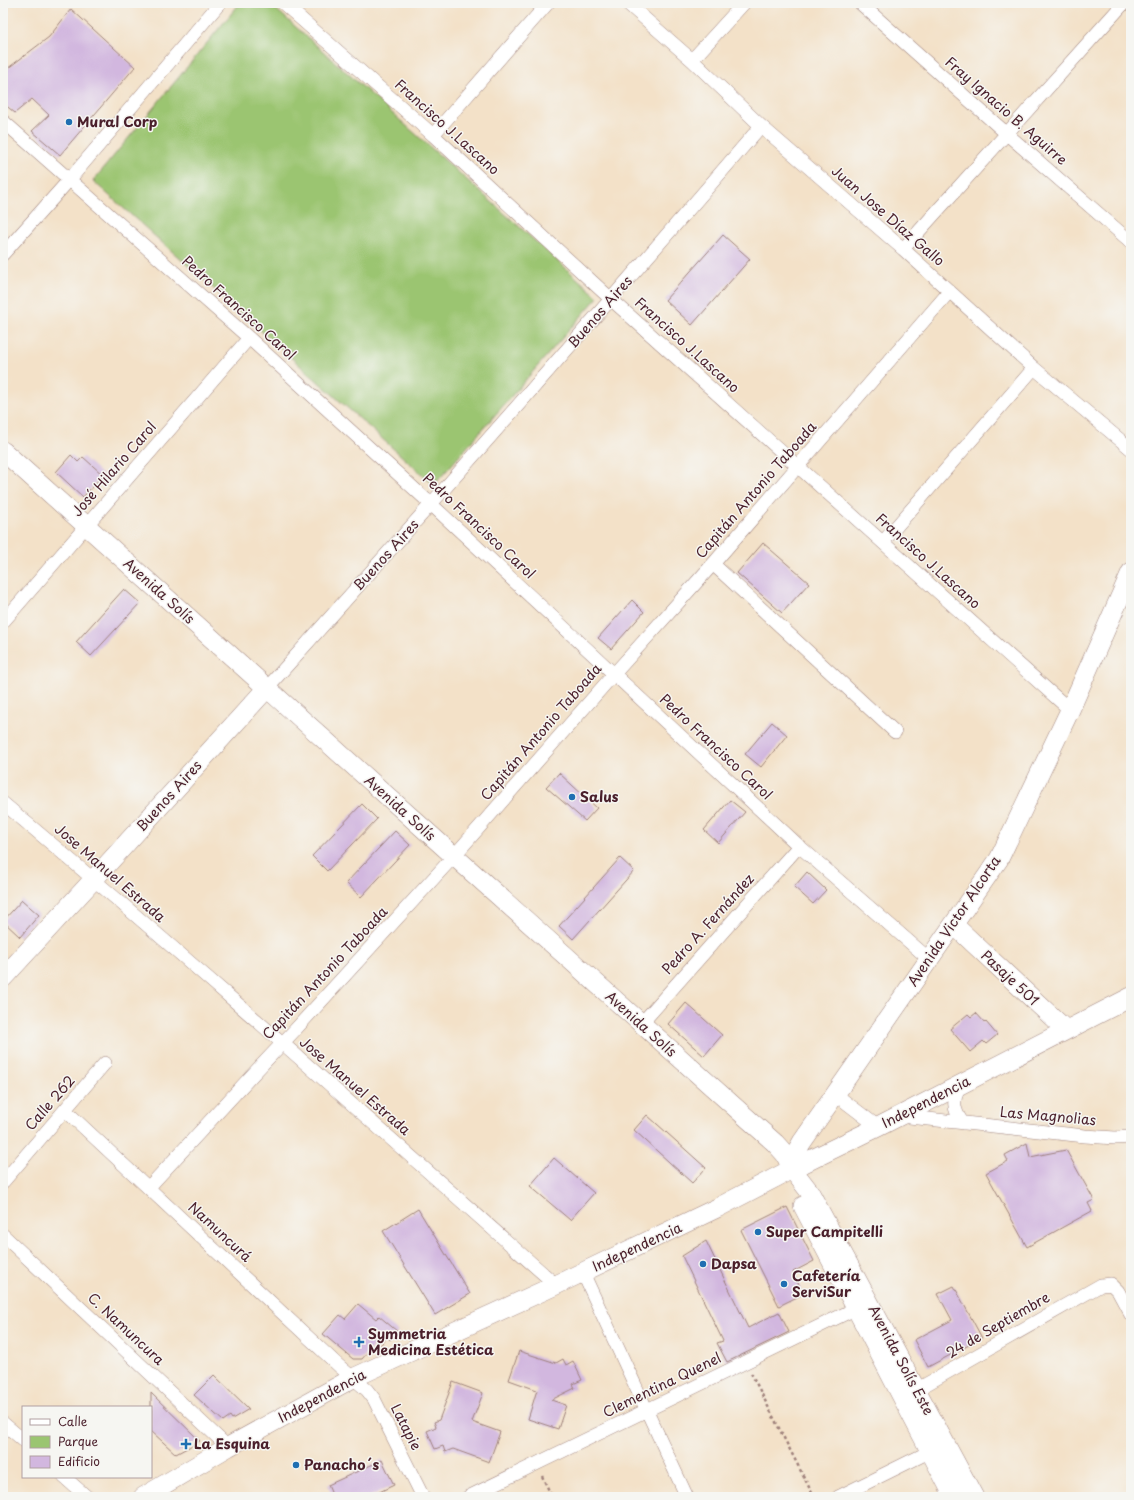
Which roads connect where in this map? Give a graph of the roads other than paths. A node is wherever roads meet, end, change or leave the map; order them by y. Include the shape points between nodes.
1 (220, 3) edge
2 (283, 3) edge
3 (548, 3) edge
4 (627, 3) edge
5 (744, 3) edge
6 (860, 3) edge
7 (1124, 3) edge
8 (1131, 8) edge
9 (692, 60) junction
10 (3, 121) edge
11 (761, 126) junction
12 (1007, 134) junction
13 (433, 136) junction
14 (70, 179) junction
15 (1131, 242) edge
16 (902, 249) junction
17 (3, 254) edge
18 (949, 292) junction
19 (612, 300) junction
20 (249, 338) junction
21 (1034, 368) junction
22 (1131, 450) edge
23 (3, 451) edge
24 (798, 467) junction
25 (432, 505) junction
26 (86, 526) junction
27 (883, 542) junction
28 (713, 564) junction
29 (1130, 577) edge
30 (3, 622) edge
31 (614, 674) junction
32 (267, 688) junction
33 (1070, 710) junction
34 (895, 732) dead end
35 (3, 803) edge
36 (799, 846) junction
37 (454, 856) junction
38 (94, 879) junction
39 (954, 925) junction
40 (929, 959) junction
41 (3, 978) edge
42 (1130, 999) edge
43 (641, 1024) junction
44 (1066, 1030) junction
45 (283, 1044) junction
46 (105, 1063) dead end
47 (960, 1084) junction
48 (835, 1094) junction
49 (65, 1110) junction
50 (897, 1116) junction
51 (963, 1123) junction
52 (878, 1127) junction
53 (1131, 1137) edge
54 (792, 1169) junction
55 (3, 1182) edge
56 (149, 1187) junction
57 (3, 1235) edge
58 (583, 1273) junction
59 (556, 1285) junction
60 (863, 1305) junction
61 (1131, 1315) edge
62 (353, 1378) junction
63 (910, 1394) junction
64 (646, 1411) junction
65 (3, 1422) edge
66 (22, 1439) edge
67 (228, 1448) junction
68 (931, 1451) junction
69 (65, 1478) edge
70 (87, 1497) edge
71 (143, 1497) edge
72 (423, 1497) edge
73 (468, 1497) edge
74 (687, 1497) edge
75 (838, 1497) edge
76 (954, 1497) edge
77 (974, 1497) edge

1 - 14 street
2 - 13 street, Francisco J.Lascano
3 - 13 street
4 - 9 street, Juan Jose Díaz Gallo
5 - 9 street
6 - 12 street, Fray Ignacio B. Aguirre
7 - 8 street
7 - 12 street
9 - 11 street, Juan Jose Díaz Gallo
10 - 14 street, Pedro Francisco Carol
11 - 16 street, Juan Jose Díaz Gallo
11 - 19 street, Buenos Aires
12 - 15 street, Fray Ignacio B. Aguirre
12 - 16 street
13 - 19 street, Francisco J.Lascano
14 - 17 street
14 - 20 street, Pedro Francisco Carol
16 - 18 street, Juan Jose Díaz Gallo
18 - 21 street, Juan Jose Díaz Gallo
18 - 24 street, Capitán Antonio Taboada
19 - 24 street, Francisco J.Lascano
19 - 25 street, Buenos Aires
20 - 25 street, Pedro Francisco Carol
20 - 26 street, José Hilario Carol
21 - 22 street, Juan Jose Díaz Gallo
21 - 27 street
23 - 26 main road, Avenida Solís
24 - 27 street, Francisco J.Lascano
24 - 28 street, Capitán Antonio Taboada
25 - 31 street, Pedro Francisco Carol
25 - 32 street, Buenos Aires
26 - 30 street, José Hilario Carol
26 - 32 main road, Avenida Solís
27 - 33 street, Francisco J.Lascano
28 - 31 street, Capitán Antonio Taboada
28 - 34 street
29 - 33 main road, Avenida Victor Alcorta
31 - 36 street, Pedro Francisco Carol
31 - 37 street, Capitán Antonio Taboada
32 - 37 main road, Avenida Solís
32 - 38 main road, Buenos Aires
33 - 39 main road, Avenida Victor Alcorta via 998,859
35 - 38 street, Jose Manuel Estrada
36 - 40 street, Pedro Francisco Carol
36 - 43 street, Pedro A. Fernández
37 - 43 main road, Avenida Solís
37 - 45 street, Capitán Antonio Taboada
38 - 41 main road, Buenos Aires
38 - 45 street, Jose Manuel Estrada
39 - 40 main road, Avenida Victor Alcorta
39 - 44 main road, Pasaje 501
40 - 48 main road, Avenida Victor Alcorta
42 - 44 main road, Independencia
43 - 54 main road, Avenida Solís via 775,1143 785,1154
44 - 47 main road, Independencia
45 - 56 street, Capitán Antonio Taboada
45 - 59 street, Jose Manuel Estrada
46 - 49 street, Calle 262
47 - 50 main road, Independencia
47 - 51 street via 955,1095 954,1107
48 - 52 street
48 - 54 main road, Avenida Victor Alcorta via 802,1142
49 - 55 street, Calle 262
49 - 56 street, Namuncurá
50 - 51 street, Las Magnolias
50 - 52 main road, Independencia
51 - 53 street, Las Magnolias via 1085,1136
52 - 54 main road, Independencia
54 - 58 main road, Independencia via 711,1212
54 - 60 main road, Avenida Solís Este via 810,1191
56 - 62 street, Namuncurá
57 - 67 street, C. Namuncura
58 - 59 main road, Independencia
58 - 64 street
59 - 62 main road, Independencia
60 - 63 main road, Avenida Solís Este
60 - 64 street, Clementina Quenel
61 - 63 street, 24 de Septiembre via 1118,1290 1111,1284 1101,1285
62 - 67 main road, Independencia
62 - 72 street, Latapie via 374,1399
63 - 68 main road, Avenida Solís Este
63 - 77 main road, Avenida Solís Este
64 - 73 street, Clementina Quenel
64 - 74 street
65 - 66 street
67 - 71 main road, Independencia
68 - 75 street
68 - 76 main road, Avenida Solís Este
69 - 70 street

